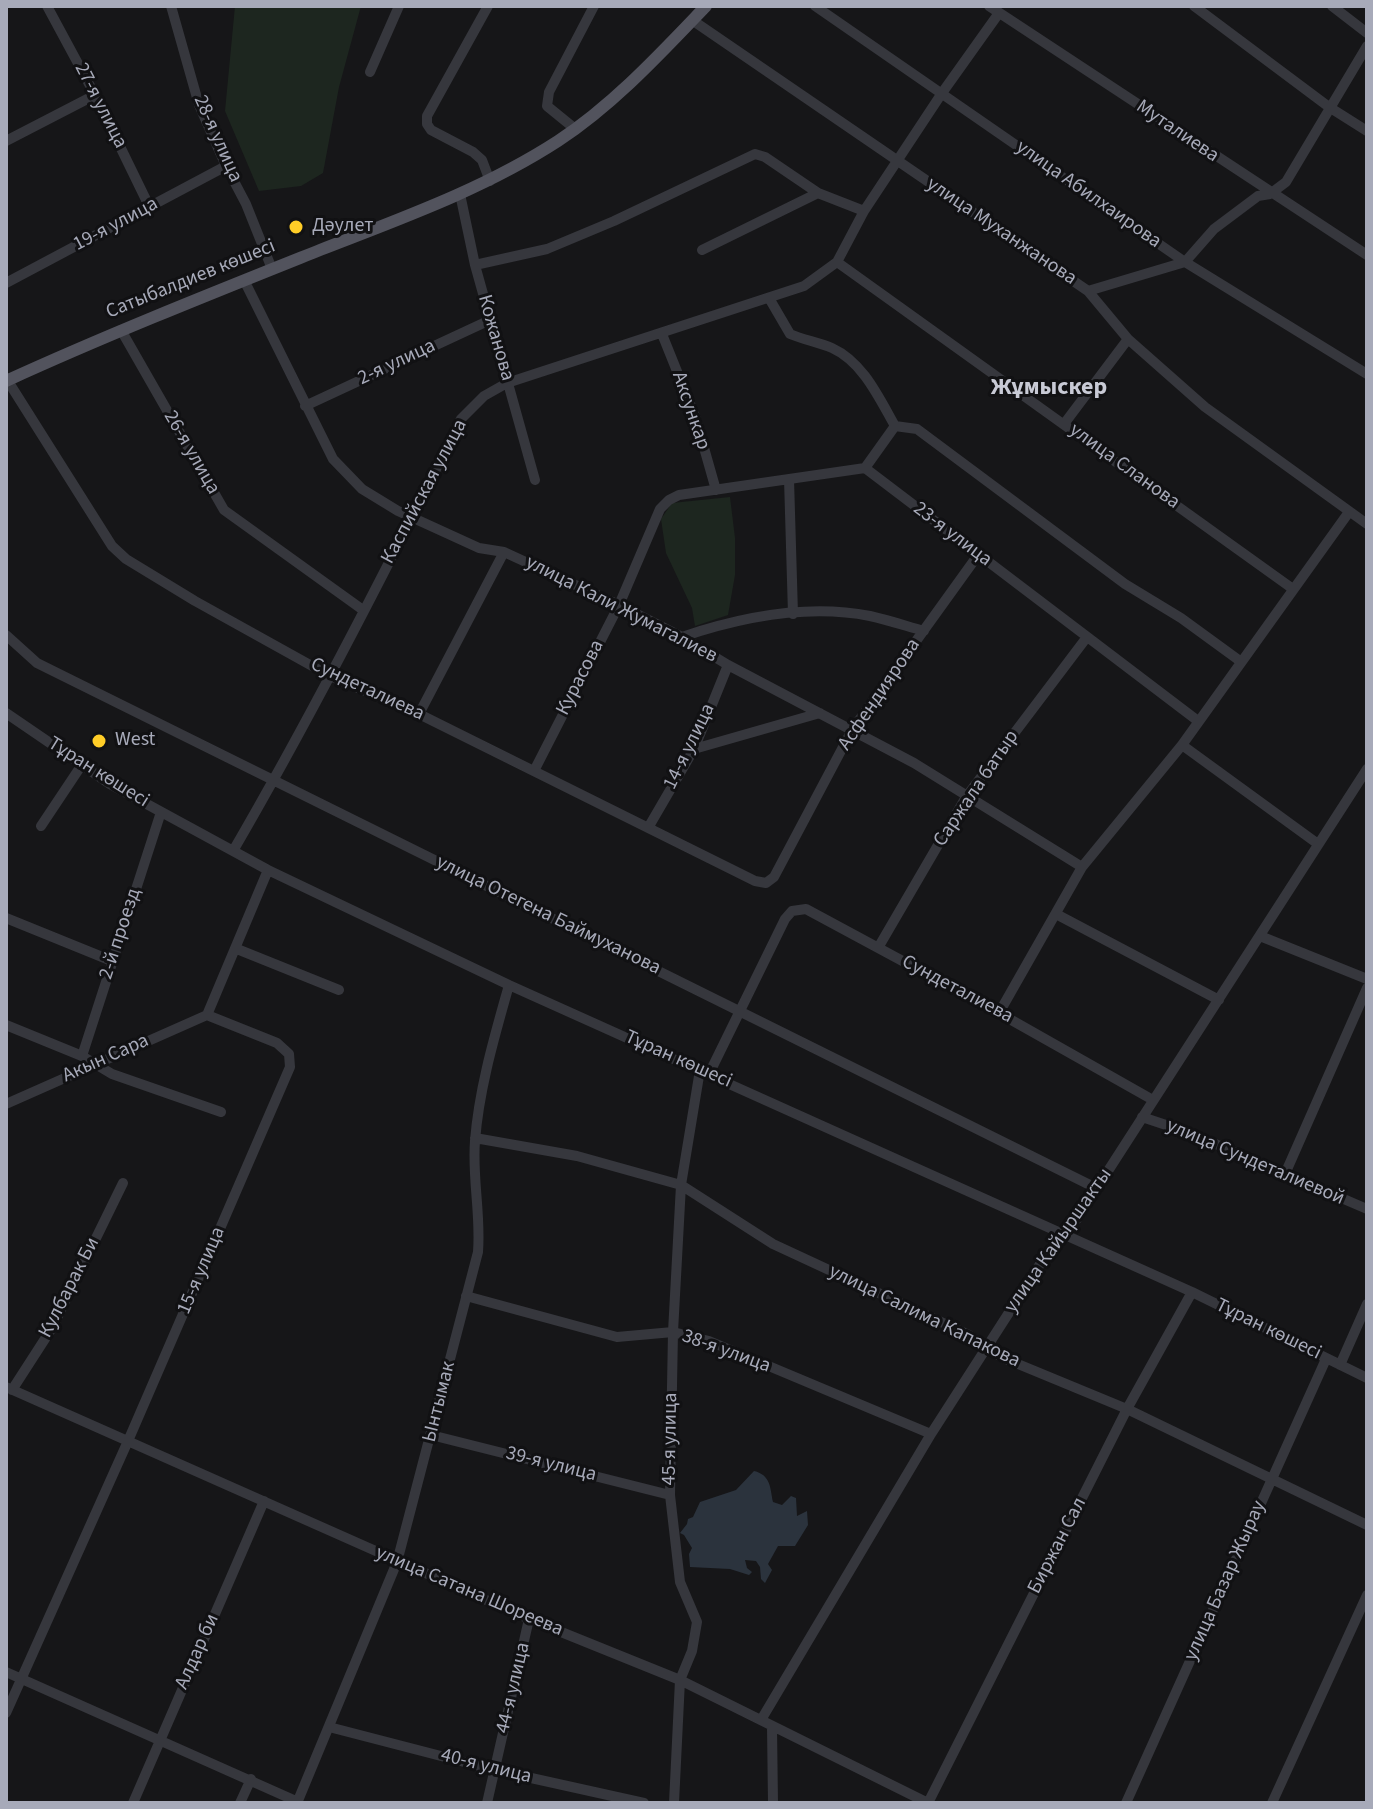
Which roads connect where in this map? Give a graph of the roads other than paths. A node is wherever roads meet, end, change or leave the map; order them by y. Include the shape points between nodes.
1 (47, 6) edge
2 (171, 6) edge
3 (399, 6) edge
4 (488, 6) edge
5 (594, 6) edge
6 (706, 6) edge
7 (815, 6) edge
8 (1194, 6) edge
9 (1332, 6) edge
10 (994, 9) edge
11 (692, 20) junction
12 (1367, 33) edge
13 (1367, 46) edge
14 (370, 72) dead end
15 (942, 93) junction
16 (95, 95) junction
17 (1329, 107) junction
18 (574, 128) junction
19 (1367, 131) edge
20 (6, 141) edge
21 (897, 162) junction
22 (226, 166) junction
23 (490, 181) junction
24 (818, 193) junction
25 (460, 194) junction
26 (1270, 194) junction
27 (150, 208) junction
28 (864, 211) junction
29 (702, 250) dead end
30 (1367, 255) edge
31 (837, 262) junction
32 (1185, 262) junction
33 (475, 265) junction
34 (272, 269) junction
35 (244, 280) junction
36 (6, 283) edge
37 (1088, 291) junction
38 (769, 298) junction
39 (490, 320) junction
40 (121, 330) junction
41 (662, 334) junction
42 (1128, 339) junction
43 (1367, 374) edge
44 (7, 380) edge
45 (507, 383) junction
46 (305, 406) junction
47 (1064, 424) junction
48 (895, 426) junction
49 (865, 468) junction
50 (789, 479) junction
51 (535, 480) dead end
52 (716, 490) junction
53 (1349, 512) junction
54 (413, 516) junction
55 (1367, 524) edge
56 (504, 552) junction
57 (978, 555) junction
58 (1293, 589) junction
59 (619, 605) junction
60 (363, 610) junction
61 (793, 614) junction
62 (924, 631) junction
63 (6, 635) edge
64 (682, 637) junction
65 (1087, 637) junction
66 (1240, 661) junction
67 (728, 665) junction
68 (330, 676) junction
69 (6, 713) edge
70 (820, 713) junction
71 (419, 714) junction
72 (1198, 721) junction
73 (852, 730) junction
74 (1182, 745) junction
75 (694, 749) junction
76 (81, 766) junction
77 (1367, 769) edge
78 (534, 771) junction
79 (274, 781) junction
80 (966, 797) junction
81 (161, 812) junction
82 (41, 826) dead end
83 (648, 828) junction
84 (1318, 844) junction
85 (233, 851) junction
86 (1082, 867) junction
87 (268, 870) junction
88 (766, 883) joint
89 (1056, 914) junction
90 (6, 918) edge
91 (1260, 936) junction
92 (878, 948) junction
93 (237, 949) junction
94 (112, 961) junction
95 (1367, 979) edge
96 (509, 985) junction
97 (1367, 988) edge
98 (339, 990) dead end
99 (1219, 1000) junction
100 (740, 1010) junction
101 (999, 1013) junction
102 (207, 1015) junction
103 (6, 1025) edge
104 (82, 1056) junction
105 (93, 1065) junction
106 (705, 1072) junction
107 (1153, 1100) junction
108 (6, 1104) edge
109 (221, 1112) dead end
110 (1142, 1117) junction
111 (475, 1138) junction
112 (1285, 1174) junction
113 (123, 1183) dead end
114 (681, 1185) junction
115 (1096, 1188) junction
116 (1367, 1209) edge
117 (1062, 1234) junction
118 (1192, 1292) junction
119 (466, 1296) junction
120 (1367, 1304) edge
121 (673, 1332) junction
122 (987, 1347) junction
123 (1326, 1359) junction
124 (1340, 1365) junction
125 (1367, 1378) edge
126 (9, 1388) edge
127 (1127, 1409) junction
128 (931, 1434) junction
129 (431, 1435) junction
130 (128, 1441) junction
131 (1272, 1479) junction
132 (670, 1495) junction
133 (264, 1501) junction
134 (1367, 1525) edge
135 (397, 1562) junction
136 (1367, 1595) edge
137 (529, 1619) junction
138 (6, 1672) edge
139 (22, 1679) junction
140 (680, 1680) junction
141 (6, 1713) edge
142 (761, 1720) junction
143 (329, 1727) junction
144 (772, 1727) junction
145 (159, 1741) junction
146 (495, 1770) junction
147 (251, 1779) junction
148 (296, 1802) edge
149 (133, 1803) edge
150 (240, 1803) edge
151 (487, 1803) edge
152 (644, 1803) edge
153 (674, 1803) edge
154 (773, 1803) edge
155 (928, 1803) edge
156 (1126, 1803) edge
157 (1272, 1803) edge

1 - 16 street, 27-я улица
2 - 22 street, 28-я улица via 199,105
3 - 14 street
4 - 23 street via 427,124 482,160
5 - 18 street via 549,92 547,106
6 - 11 main road, Сатыбалдиев көшесі
7 - 15 street, улица Абилхаирова
8 - 17 street
9 - 12 street
10 - 15 street, Каспийская улица
10 - 26 street, Муталиева
11 - 18 main road, Сатыбалдиев көшесі via 653,63
11 - 21 street, улица Муханжанова
13 - 17 street
15 - 21 street, Каспийская улица
15 - 32 street, улица Абилхаирова
16 - 20 street
16 - 27 street, 27-я улица
17 - 19 street
17 - 26 street via 1286,182
18 - 23 main road, Сатыбалдиев көшесі
21 - 28 street, Каспийская улица
21 - 37 street, улица Муханжанова
22 - 27 street, 19-я улица
22 - 34 street, 28-я улица
23 - 25 main road, Сатыбалдиев көшесі
24 - 28 street
24 - 29 street
24 - 33 street via 755,154 547,249
25 - 33 street, Кожанова
25 - 34 main road, Сатыбалдиев көшесі
26 - 30 street, Муталиева
26 - 32 street via 1258,196 1214,229
27 - 36 street, 19-я улица
28 - 31 street, Каспийская улица
31 - 38 street, Каспийская улица via 804,286
31 - 47 street, улица Сланова
32 - 37 street
32 - 43 street, улица Абилхаирова
33 - 39 street, Кожанова
34 - 35 main road, Сатыбалдиев көшесі
35 - 40 main road, Сатыбалдиев көшесі
35 - 46 street, улица Кали Жумагалиев
37 - 42 street, улица Муханжанова
38 - 41 street, Каспийская улица
38 - 48 street via 790,334 847,357
39 - 45 street, Кожанова
39 - 46 street, 2-я улица
40 - 44 main road, Сатыбалдиев көшесі
40 - 60 street, 26-я улица via 224,510
41 - 45 street, Каспийская улица
41 - 52 street, Аксункар via 695,416
42 - 47 street
42 - 53 street, улица Муханжанова via 1205,407
44 - 68 street, Сундеталиева via 112,546 126,559
45 - 51 street, Кожанова
45 - 54 street, Каспийская улица via 461,419
46 - 54 street, улица Кали Жумагалиев via 333,459 362,489
47 - 58 street, улица Сланова
48 - 49 street
48 - 66 street via 917,429 1125,584
49 - 50 street
49 - 57 street, 23-я улица
50 - 52 street
50 - 61 street
52 - 59 street, Курасова via 679,495 660,509
53 - 55 street, улица Муханжанова
53 - 58 street
54 - 56 street, улица Кали Жумагалиев via 479,548
54 - 60 street, Каспийская улица
56 - 59 street, улица Кали Жумагалиев
56 - 71 street
57 - 62 street, Асфендиярова
57 - 65 street, 23-я улица
58 - 66 street
59 - 64 street, улица Кали Жумагалиев
59 - 78 street, Курасова
60 - 68 street, Каспийская улица
61 - 62 street via 868,616
61 - 64 street via 747,618
62 - 73 street, Асфендиярова
63 - 79 street, улица Отегена Баймуханова via 37,663
64 - 67 street, улица Кали Жумагалиев
65 - 72 street, 23-я улица
65 - 80 street, Саржала батыр
66 - 72 street
67 - 70 street, улица Кали Жумагалиев
67 - 75 street, 14-я улица
68 - 71 street, Сундеталиева
68 - 79 street, Каспийская улица
69 - 76 street, Тұран көшесі
70 - 73 street, улица Кали Жумагалиев
70 - 75 street
71 - 78 street, Сундеталиева
72 - 74 street
73 - 80 street, улица Кали Жумагалиев
73 - 88 street, Асфендиярова via 774,877
74 - 84 street
74 - 86 street
75 - 83 street, 14-я улица
76 - 81 street, Тұран көшесі
76 - 82 street
77 - 84 street, улица Кайыршакты
78 - 83 street, Сундеталиева
79 - 85 street, Каспийская улица
79 - 100 street, улица Отегена Баймуханова
80 - 86 street, улица Кали Жумагалиев
80 - 92 street, Саржала батыр
81 - 85 street, Тұран көшесі
81 - 94 street, 2-й проезд
83 - 88 street, Сундеталиева
84 - 91 street, улица Кайыршакты
85 - 87 street, Тұран көшесі
86 - 89 street
87 - 93 street
87 - 96 street, Тұран көшесі
89 - 99 street
89 - 101 street
90 - 94 street
91 - 95 street
91 - 99 street, улица Кайыршакты
92 - 100 street, Сундеталиева via 806,909 792,911
92 - 101 street, Сундеталиева
93 - 98 street
93 - 102 street
94 - 104 street, 2-й проезд
96 - 106 street, Тұран көшесі
96 - 111 street, Ынтымак
97 - 112 street
99 - 107 street, улица Кайыршакты
100 - 106 street, Сундеталиева
100 - 115 street, улица Отегена Баймуханова
101 - 107 street, Сундеталиева
102 - 105 street, Акын Сара
102 - 130 street, 15-я улица via 277,1043 289,1054 290,1067
103 - 104 street
104 - 105 street
105 - 108 street, Акын Сара
105 - 109 street
106 - 114 street, 45-я улица
106 - 117 street, Тұран көшесі
107 - 110 street, улица Кайыршакты
110 - 112 street, улица Сундеталиевой
110 - 115 street, улица Кайыршакты
111 - 114 street, улица Салима Капакова via 577,1156
111 - 119 street, Ынтымак via 480,1225
112 - 116 street, улица Сундеталиевой
113 - 126 street, Кулбарак Би via 52,1328
114 - 121 street, 45-я улица
114 - 122 street, улица Салима Капакова via 773,1244
115 - 117 street, улица Кайыршакты
117 - 118 street, Тұран көшесі
117 - 122 street, улица Кайыршакты
118 - 123 street, Тұран көшесі
118 - 127 street, Биржан Сал
119 - 121 street, 38-я улица via 617,1337
119 - 129 street, Ынтымак
120 - 124 street
121 - 128 street, 38-я улица via 709,1341
121 - 132 street, 45-я улица
122 - 127 street, улица Салима Капакова
122 - 128 street, улица Кайыршакты
123 - 124 street, Тұран көшесі
123 - 131 street, улица Базар Жырау
124 - 125 street, Тұран көшесі
126 - 130 street, улица Сатана Шореева
127 - 131 street, улица Салима Капакова
127 - 155 street, Биржан Сал
128 - 142 street, улица Кайыршакты
129 - 132 street, 39-я улица
129 - 135 street, Ынтымак
130 - 133 street, улица Сатана Шореева
130 - 139 street, 15-я улица
131 - 134 street, улица Салима Капакова
131 - 156 street, улица Базар Жырау
132 - 140 street, 45-я улица via 680,1582 697,1622
133 - 135 street, улица Сатана Шореева
133 - 145 street, Алдар би
135 - 137 street, улица Сатана Шореева
135 - 143 street, Ынтымак
136 - 157 street
137 - 140 street, улица Сатана Шореева
137 - 146 street, 44-я улица
138 - 139 street
139 - 141 street, 15-я улица
139 - 145 street
140 - 142 street, улица Сатана Шореева
140 - 153 street, 45-я улица
142 - 144 street, улица Сатана Шореева
143 - 146 street, 40-я улица
143 - 148 street, Ынтымак
144 - 154 street
144 - 155 street, улица Сатана Шореева
145 - 147 street
145 - 149 street, Алдар би
146 - 151 street, 44-я улица
146 - 152 street, 40-я улица
147 - 148 street
147 - 150 street

